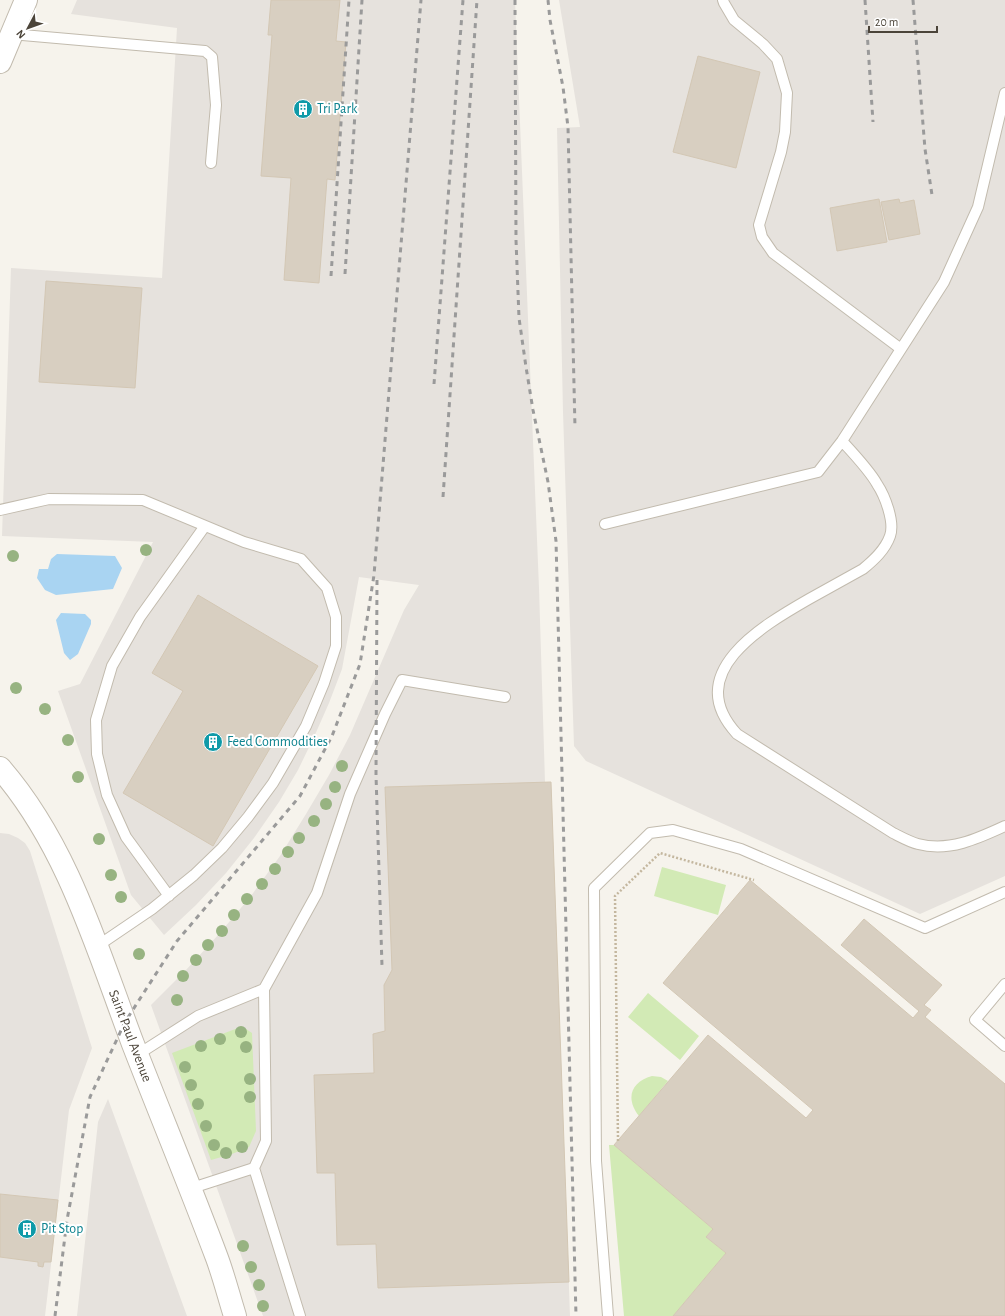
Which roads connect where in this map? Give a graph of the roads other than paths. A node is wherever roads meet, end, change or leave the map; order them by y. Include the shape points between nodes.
1 (26, 0) edge
2 (723, 0) edge
3 (4, 48) edge
4 (1005, 92) edge
5 (210, 163) dead end
6 (901, 350) junction
7 (842, 441) junction
8 (0, 510) edge
9 (605, 524) dead end
10 (206, 526) junction
11 (505, 697) dead end
12 (0, 768) edge
13 (1005, 826) edge
14 (1005, 892) edge
15 (169, 896) junction
16 (96, 947) junction
17 (1005, 984) edge
18 (264, 989) junction
19 (1005, 1046) edge
20 (137, 1055) junction
21 (254, 1168) junction
22 (190, 1189) junction
23 (235, 1316) edge
24 (300, 1316) edge
25 (608, 1316) edge

1 - 3 street
2 - 6 lane via 734,20 764,44 777,59 787,93 782,152 759,226 762,237 773,253
3 - 5 lane via 205,51 212,56 216,105
4 - 6 lane via 978,207 944,282
6 - 7 lane
7 - 9 lane via 818,472
7 - 13 lane via 877,483 891,520 891,535 885,548 863,569 776,618 744,643 732,656 718,683 722,713 737,734 893,833 917,844 937,847 958,845
8 - 10 lane via 49,499 143,500
10 - 15 lane via 140,617 112,666 96,720 97,754 107,794 126,837
10 - 15 lane via 244,542 301,559 326,588 336,617 336,646 306,726 273,783 222,848
11 - 18 lane via 402,680 350,794 317,893
12 - 16 street, Saint Paul Avenue via 34,812 55,848
14 - 25 lane via 924,928 741,849 673,830 650,833 594,888 596,1161
15 - 16 lane
16 - 20 street, Saint Paul Avenue
17 - 19 lane via 974,1020
18 - 20 lane via 198,1016
18 - 21 lane via 266,1141
20 - 22 street, Saint Paul Avenue
21 - 22 lane
21 - 24 lane
22 - 23 street, Saint Paul Avenue via 217,1259

